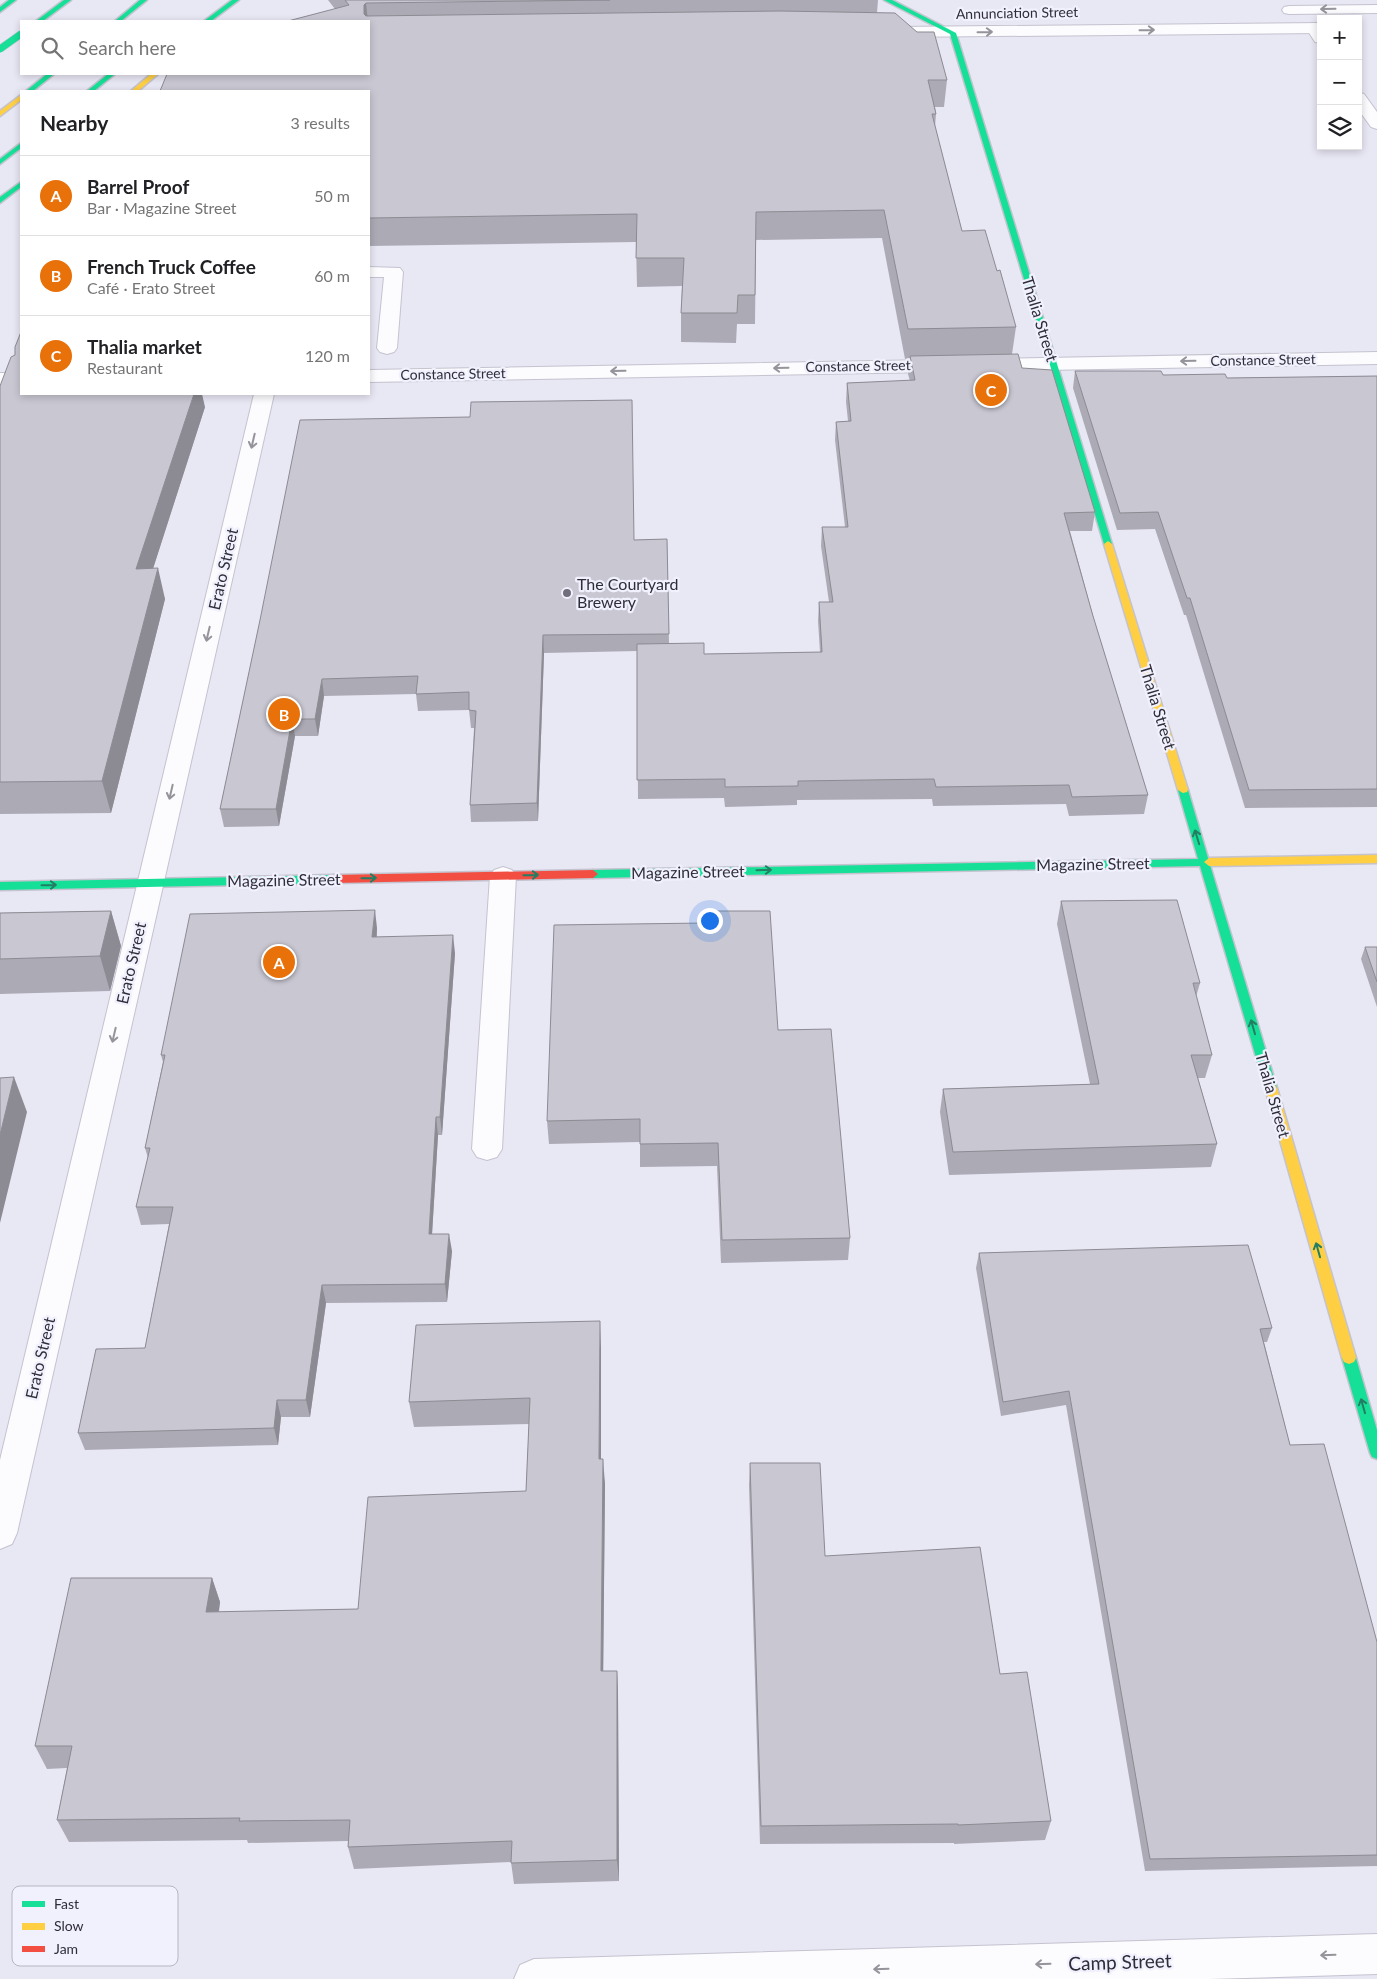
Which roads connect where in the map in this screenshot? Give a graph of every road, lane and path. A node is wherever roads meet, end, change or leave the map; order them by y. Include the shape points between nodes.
1 (13, 0) edge
2 (68, 0) edge
3 (144, 0) edge
4 (236, 0) edge
5 (887, 0) edge
6 (1377, 9) edge
7 (0, 10) edge
8 (1277, 10) dead end
9 (948, 14) dead end
10 (918, 15) junction
11 (40, 20) edge
12 (119, 20) edge
13 (208, 20) edge
14 (1317, 32) edge
15 (953, 33) junction
16 (20, 35) edge
17 (0, 40) edge
18 (20, 40) edge
19 (0, 49) edge
20 (50, 75) edge
21 (111, 75) edge
22 (154, 75) edge
23 (30, 90) edge
24 (91, 90) edge
25 (135, 90) edge
26 (20, 98) edge
27 (1362, 103) edge
28 (0, 114) edge
29 (1377, 124) edge
30 (20, 146) edge
31 (0, 162) edge
32 (20, 185) edge
33 (0, 201) edge
34 (370, 272) edge
35 (387, 348) dead end
36 (1377, 358) edge
37 (1054, 363) junction
38 (370, 376) edge
39 (0, 379) edge
40 (20, 379) edge
41 (264, 395) edge
42 (1377, 859) edge
43 (1205, 862) junction
44 (504, 876) junction
45 (149, 883) junction
46 (0, 886) edge
47 (487, 1149) dead end
48 (1377, 1453) edge
49 (0, 1533) edge
50 (1377, 1954) edge
51 (534, 1979) edge

1 - 7 main road
2 - 11 main road
3 - 12 main road
4 - 13 main road
5 - 10 main road
6 -> 8 street
9 - 10 street, Annunciation Street
10 - 15 main road
10 - 15 street, Annunciation Street via 888,25
15 -> 14 street, Annunciation Street
15 - 37 main road, Thalia Street
16 - 19 main road, bridge
17 - 18 street
20 - 23 main road
21 - 24 main road
22 - 25 main road
26 - 28 main road
27 - 29 street
30 - 31 main road
32 - 33 main road
34 - 35 street via 394,272
36 -> 37 street, Constance Street
37 -> 38 street, Constance Street
43 -> 37 main road, Thalia Street
39 - 40 street
41 -> 45 street, Erato Street
42 - 43 main road, Magazine Street
44 -> 43 main road, Magazine Street
48 -> 43 main road, Thalia Street
45 -> 44 main road, Magazine Street
44 - 47 street
46 -> 45 main road, Magazine Street
45 -> 49 street, Erato Street
50 -> 51 street, Camp Street

